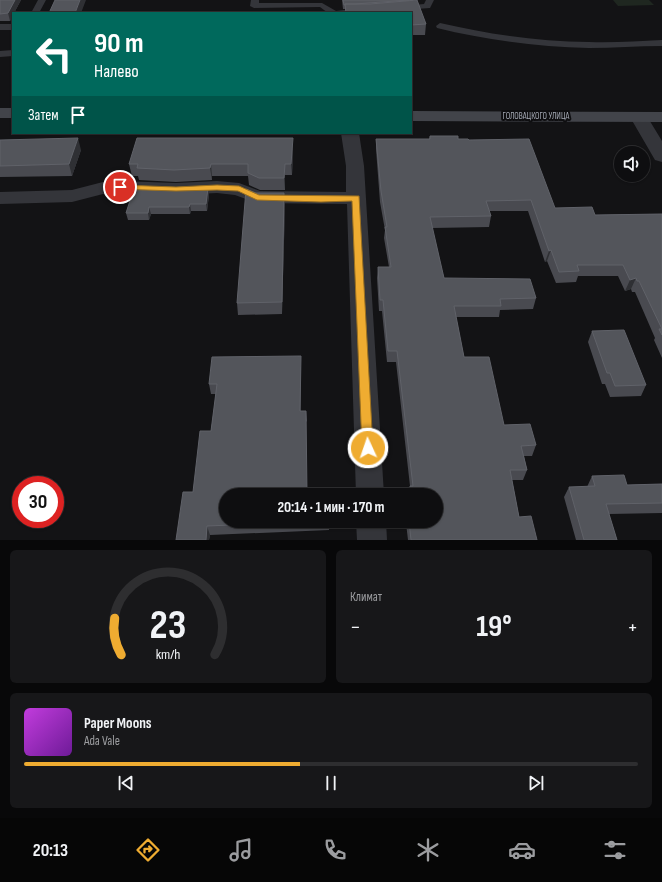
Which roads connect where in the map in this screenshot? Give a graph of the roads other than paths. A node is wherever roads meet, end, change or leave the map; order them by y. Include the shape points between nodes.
1 (42, 0) edge
2 (255, 0) edge
3 (430, 0) edge
4 (321, 3) edge
5 (391, 8) edge
6 (369, 10) edge
7 (36, 12) edge
8 (333, 12) edge
9 (348, 12) edge
10 (440, 26) dead end
11 (0, 27) edge
12 (12, 27) edge
13 (662, 44) edge
14 (12, 53) edge
15 (0, 54) edge
16 (0, 113) edge
17 (12, 113) edge
18 (412, 116) edge
19 (639, 117) junction
20 (662, 117) edge
21 (350, 134) edge
22 (662, 156) edge
23 (0, 198) edge
24 (356, 198) junction
25 (370, 488) edge
26 (371, 528) edge
27 (372, 540) edge

1 - 7 lane
2 - 4 lane via 254,6
3 - 5 lane via 427,6
4 - 8 lane
6 - 9 lane
10 - 13 lane via 541,42 588,45
11 - 12 lane
14 - 15 lane
16 - 17 main road
18 - 19 main road, ГОЛОВАЦКОГО УЛИЦА
19 - 20 main road, ГОЛОВАЦКОГО УЛИЦА
19 - 22 street
21 - 24 street
23 - 24 street via 72,196 103,188 120,187 217,187 239,188 257,197
24 - 25 street
26 - 27 street

